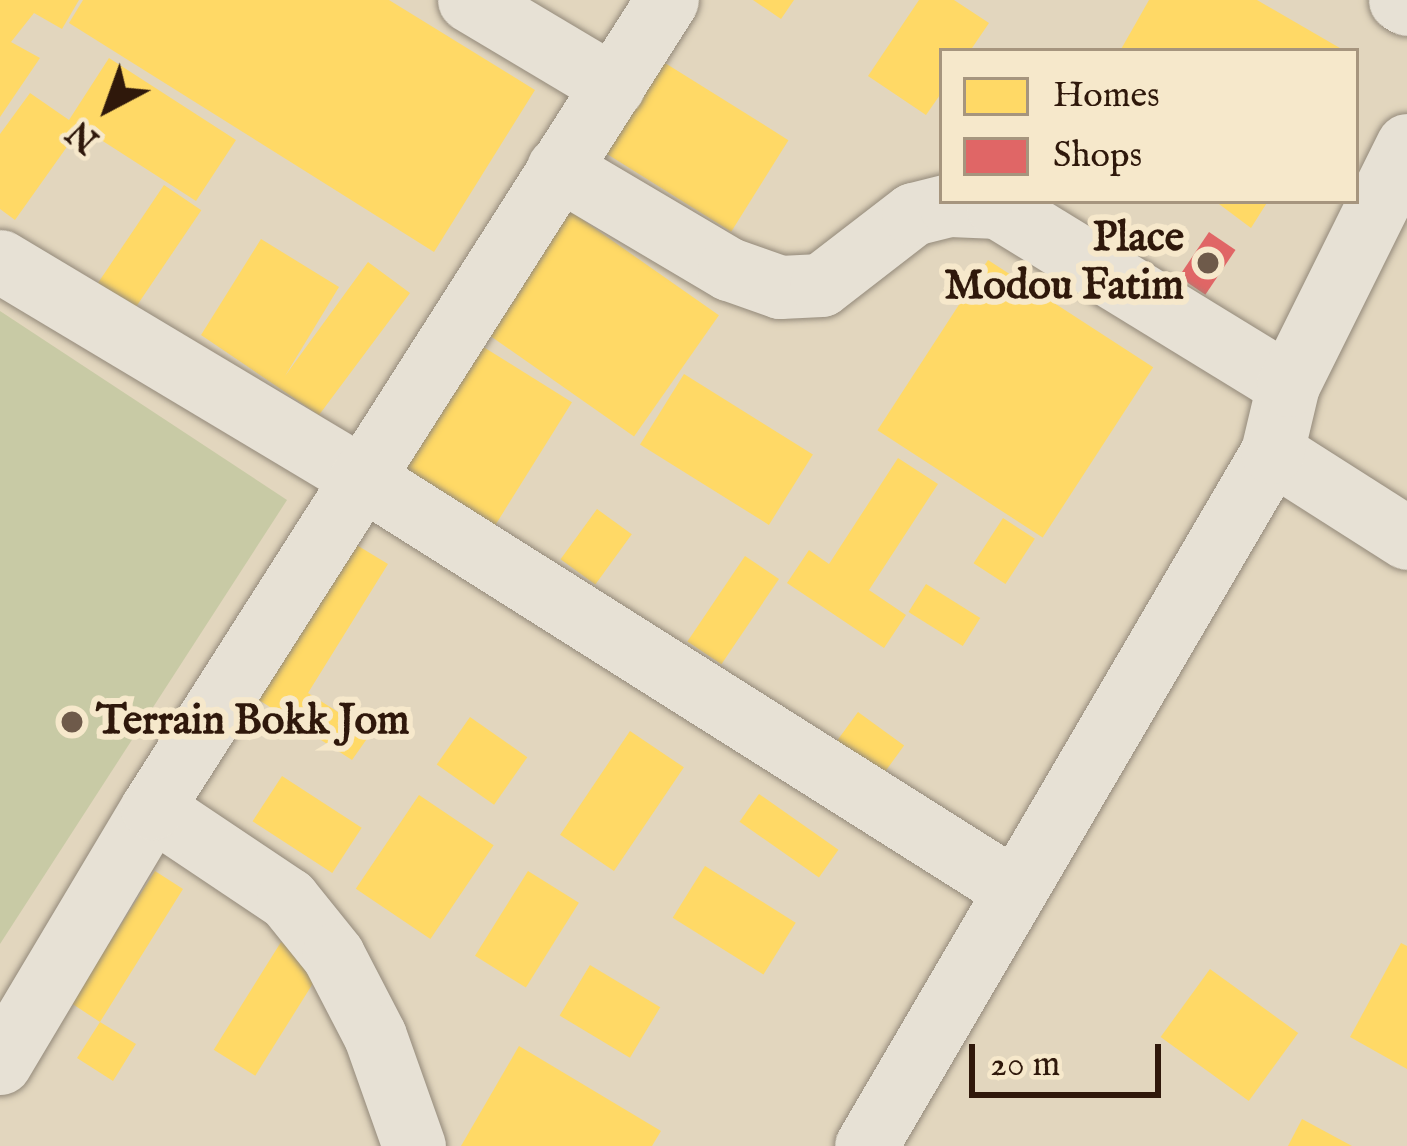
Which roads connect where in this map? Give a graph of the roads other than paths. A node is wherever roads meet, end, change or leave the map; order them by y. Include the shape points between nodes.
1 (470, 0) edge
2 (668, 0) edge
3 (614, 86) junction
4 (1407, 145) edge
5 (558, 168) junction
6 (0, 261) edge
7 (1288, 386) junction
8 (1272, 452) junction
9 (361, 477) junction
10 (1407, 538) edge
11 (152, 808) junction
12 (1015, 890) junction
13 (0, 1063) edge
14 (414, 1146) edge
15 (866, 1146) edge

1 - 3 street
2 - 3 street
3 - 5 street
4 - 7 street
5 - 7 street via 729,269 780,287 821,285 914,214 998,207
5 - 9 street
6 - 9 street
7 - 8 street
8 - 10 street
8 - 12 street
9 - 11 street
9 - 12 street
11 - 13 street
11 - 14 street via 288,898 333,955 375,1036
12 - 15 street

